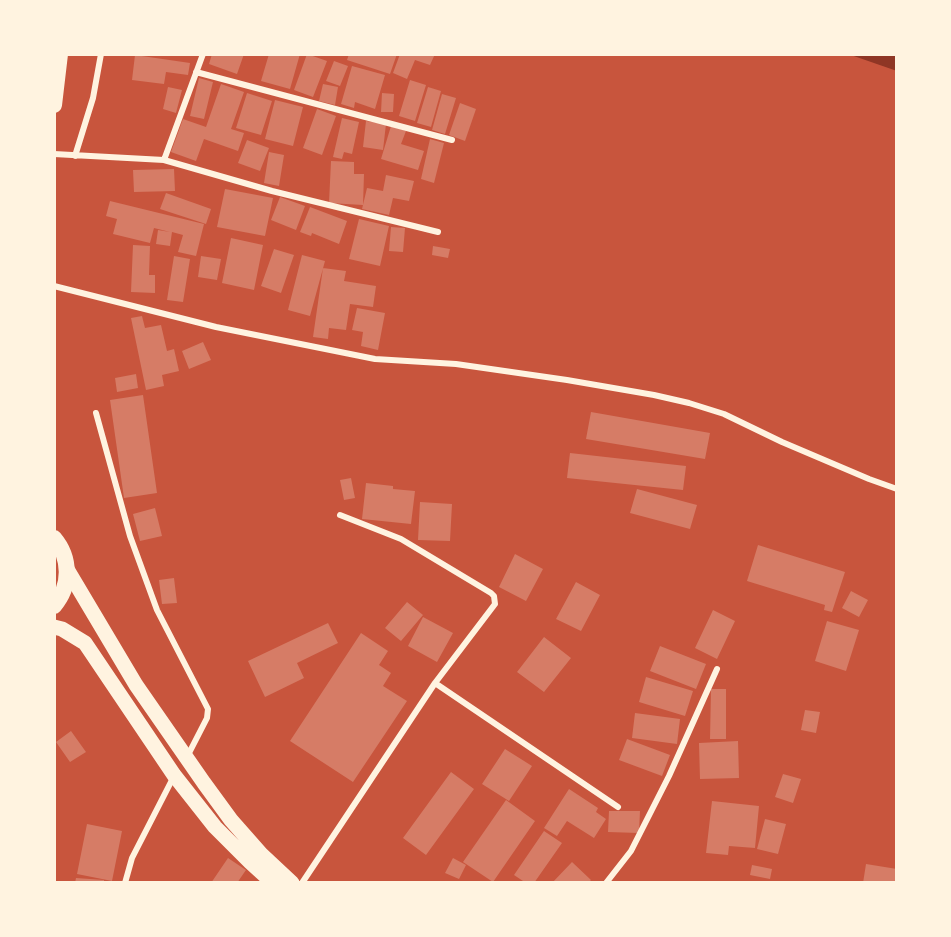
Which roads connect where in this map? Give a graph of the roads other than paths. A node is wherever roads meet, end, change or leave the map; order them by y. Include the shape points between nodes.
1 (60, 54) edge
2 (101, 54) edge
3 (203, 54) edge
4 (196, 72) junction
5 (54, 105) edge
6 (452, 140) dead end
7 (54, 154) edge
8 (75, 156) junction
9 (164, 160) junction
10 (438, 232) dead end
11 (54, 286) edge
12 (96, 413) dead end
13 (897, 489) edge
14 (339, 515) dead end
15 (54, 538) edge
16 (67, 568) junction
17 (54, 606) edge
18 (54, 627) edge
19 (717, 669) dead end
20 (435, 683) junction
21 (186, 758) junction
22 (174, 775) junction
23 (618, 807) dead end
24 (125, 883) edge
25 (273, 883) edge
26 (292, 883) edge
27 (302, 883) edge
28 (606, 883) edge

1 - 5 highway
2 - 8 street via 93,98
3 - 4 street
4 - 6 street
4 - 9 street
7 - 8 street
8 - 9 street
9 - 10 street
11 - 13 street via 216,327 375,359 456,364 689,403 724,414
12 - 21 street via 129,536 157,610 208,709
14 - 20 street via 401,539 494,596 494,607
15 - 16 highway
16 - 17 highway via 66,584
16 - 21 main road via 136,685
18 - 22 main road via 85,644
19 - 28 street via 631,851
20 - 23 street
20 - 27 street
21 - 26 main road via 231,820
22 - 24 street via 132,858
22 - 25 main road via 216,827

